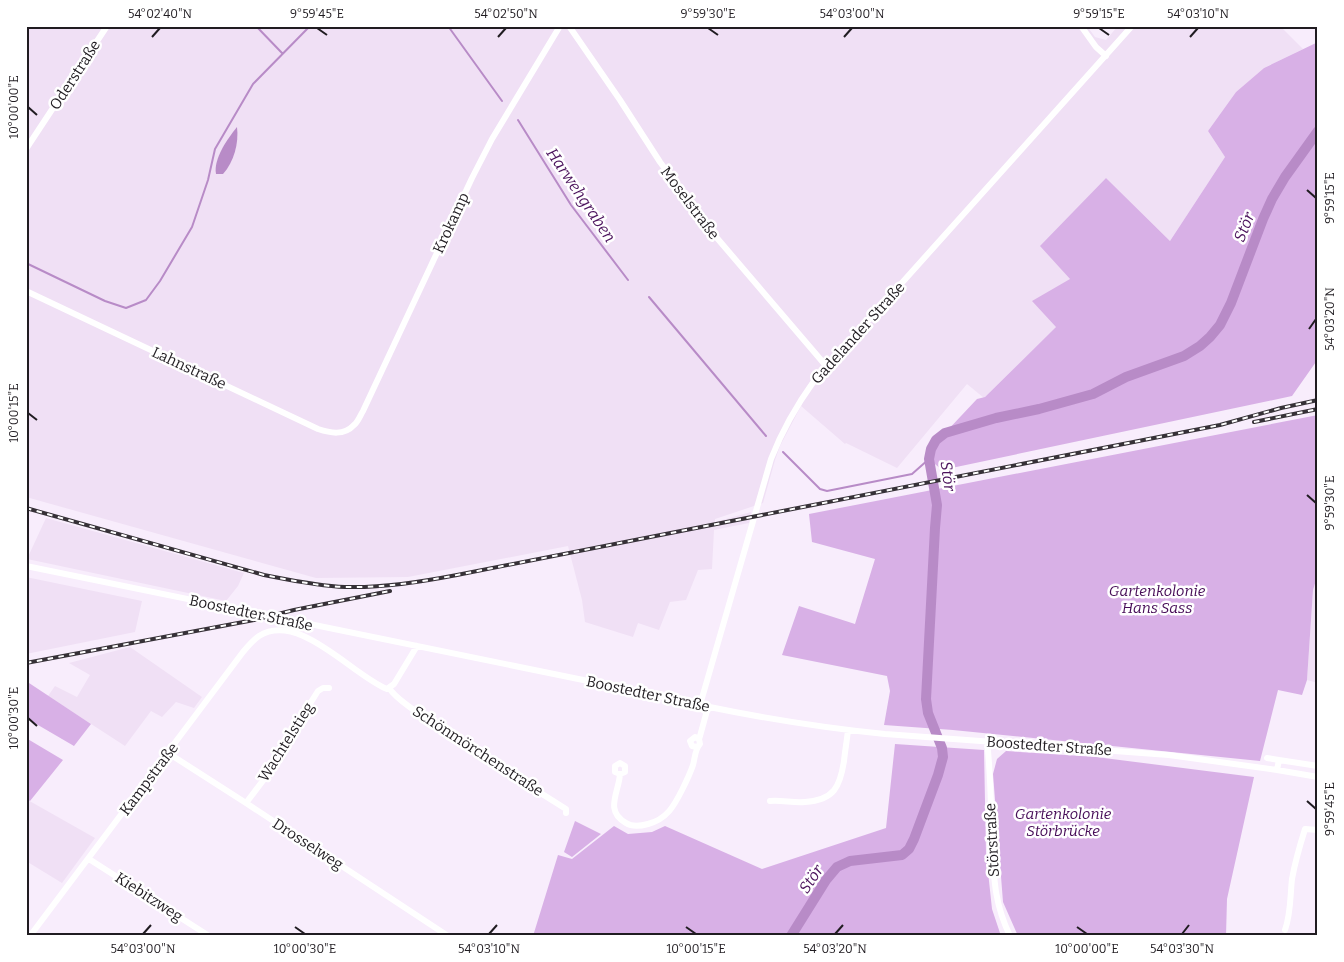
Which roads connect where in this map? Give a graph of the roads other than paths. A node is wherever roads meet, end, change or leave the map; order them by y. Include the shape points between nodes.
1 (107, 26) edge
2 (560, 26) edge
3 (569, 26) edge
4 (1081, 26) edge
5 (1132, 26) edge
6 (1106, 56) junction
7 (26, 148) edge
8 (26, 291) edge
9 (826, 367) junction
10 (353, 426) joint
11 (26, 566) edge
12 (274, 630) joint
13 (418, 646) junction
14 (330, 688) dead end
15 (389, 688) junction
16 (700, 705) junction
17 (708, 707) junction
18 (848, 730) junction
19 (987, 742) junction
20 (168, 753) junction
21 (1267, 758) dead end
22 (1279, 760) junction
23 (1318, 766) edge
24 (1277, 770) junction
25 (620, 774) dead end
26 (1318, 777) edge
27 (770, 801) dead end
28 (246, 803) junction
29 (566, 813) dead end
30 (1318, 830) edge
31 (89, 859) junction
32 (1285, 930) dead end
33 (30, 936) edge
34 (209, 936) edge
35 (448, 936) edge
36 (1010, 936) edge

1 - 7 street, Oderstraße
2 - 10 street, Krokamp via 492,139
3 - 9 street, Moselstraße via 695,210
4 - 6 street
5 - 6 street, Gadelander Straße
6 - 9 street, Gadelander Straße
8 - 10 street, Lahnstraße via 318,429 337,433
9 - 16 street, Gadelander Straße via 794,410 778,440
11 - 13 street, Boostedter Straße
12 - 15 street, Schönmörchenstraße via 307,637
12 - 20 street, Kampstraße via 250,644
13 - 15 street
13 - 16 street, Boostedter Straße
14 - 28 street, Wachtelstieg via 318,691 274,766
15 - 29 street, Schönmörchenstraße via 400,700 432,722 566,808
16 - 17 street, Boostedter Straße
17 - 18 street, Boostedter Straße
17 - 25 street via 689,775 668,813 655,822 638,826 622,821 614,810 613,801
18 - 19 street, Boostedter Straße
18 - 27 street via 842,777 834,791 812,801
19 - 24 street, Boostedter Straße via 1169,755
19 - 36 street, Störstraße via 994,881 998,904
20 - 28 street, Drosselweg
20 - 31 street, Kampstraße
21 - 22 street
22 - 23 street
22 - 24 street
24 - 26 street, Boostedter Straße
28 - 35 street, Drosselweg
30 - 32 street via 1305,829
31 - 33 street, Kampstraße
31 - 34 street, Kiebitzweg

